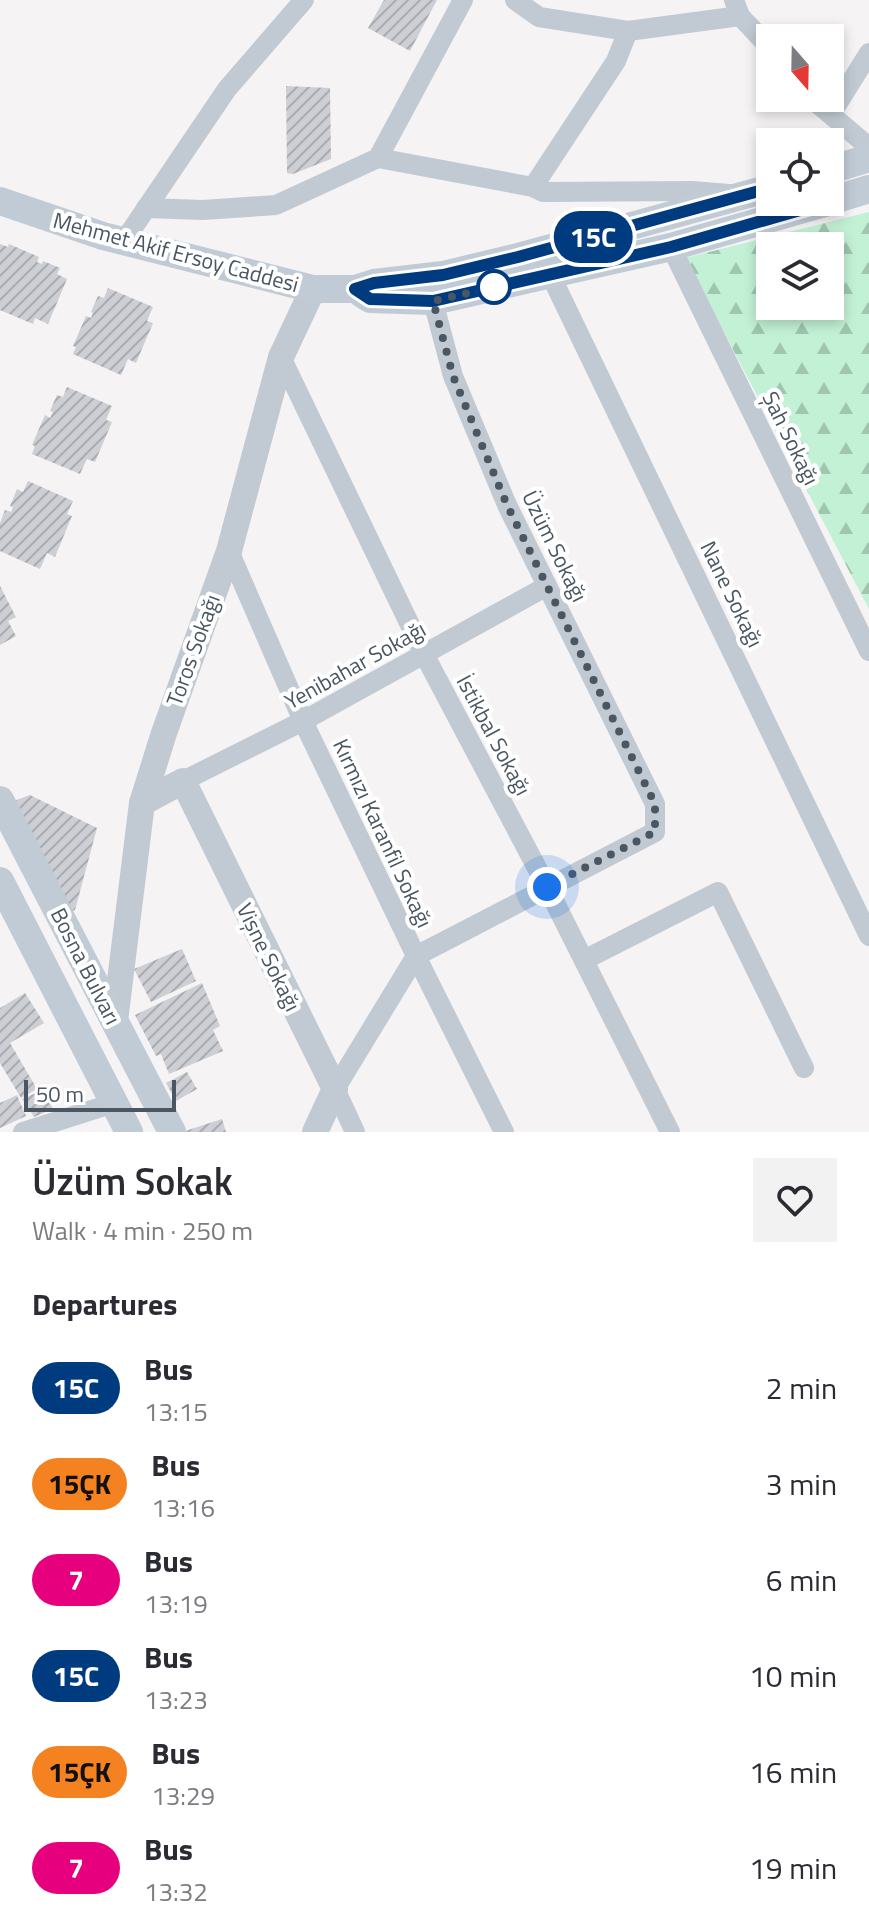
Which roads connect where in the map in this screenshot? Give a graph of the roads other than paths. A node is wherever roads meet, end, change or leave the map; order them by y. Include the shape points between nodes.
1 (304, 0) edge
2 (463, 0) edge
3 (515, 0) edge
4 (737, 8) edge
5 (628, 31) junction
6 (756, 31) edge
7 (869, 53) edge
8 (828, 112) edge
9 (831, 114) junction
10 (869, 147) edge
11 (378, 158) junction
12 (869, 158) edge
13 (844, 166) edge
14 (533, 187) junction
15 (869, 189) edge
16 (756, 192) edge
17 (756, 193) edge
18 (844, 197) edge
19 (0, 201) edge
20 (146, 208) junction
21 (780, 216) edge
22 (124, 241) junction
23 (671, 247) junction
24 (550, 274) junction
25 (313, 289) junction
26 (355, 289) junction
27 (433, 301) junction
28 (281, 357) junction
29 (229, 551) junction
30 (547, 586) junction
31 (869, 651) edge
32 (424, 654) junction
33 (303, 721) junction
34 (183, 781) junction
35 (0, 800) edge
36 (142, 803) junction
37 (0, 881) edge
38 (547, 887) junction
39 (869, 936) edge
40 (416, 956) junction
41 (584, 960) junction
42 (115, 1021) junction
43 (804, 1068) dead end
44 (335, 1089) junction
45 (114, 1103) junction
46 (23, 1132) edge
47 (129, 1132) edge
48 (172, 1132) edge
49 (315, 1132) edge
50 (355, 1132) edge
51 (504, 1132) edge
52 (670, 1132) edge

1 - 20 street via 227,89
2 - 11 street
3 - 5 street via 539,17
4 - 5 street
4 - 6 street
5 - 14 street via 616,61
7 - 9 street
8 - 9 street
9 - 10 street
11 - 14 street
11 - 20 street via 276,205
12 - 13 main road
14 - 16 street via 543,192
15 - 18 main road, Mehmet Akif Ersoy Caddesi
17 - 26 main road, Mehmet Akif Ersoy Caddesi via 473,268
19 - 22 main road, Mehmet Akif Ersoy Caddesi
20 - 22 street
21 - 23 main road, Mehmet Akif Ersoy Caddesi
22 - 25 main road, Mehmet Akif Ersoy Caddesi
23 - 24 main road, Mehmet Akif Ersoy Caddesi
23 - 31 street, Şah Sokağı
24 - 27 main road, Mehmet Akif Ersoy Caddesi
24 - 39 street, Nane Sokağı
25 - 26 main road, Mehmet Akif Ersoy Caddesi
25 - 28 street, Toros Sokağı
26 - 27 main road, Mehmet Akif Ersoy Caddesi via 370,299
27 - 30 street, Üzüm Sokağı via 453,376
28 - 29 street, Toros Sokağı
28 - 32 street, İstikbal Sokağı
29 - 33 street, Kırmızı Karanfil Sokağı
29 - 36 street, Toros Sokağı
30 - 32 street, Yenibahar Sokağı
30 - 38 street, Üzüm Sokağı via 655,804 655,832
32 - 33 street, Yenibahar Sokağı
32 - 38 street, İstikbal Sokağı
33 - 34 street, Yenibahar Sokağı
33 - 40 street, Kırmızı Karanfil Sokağı
34 - 36 street
34 - 44 street, Vişne Sokağı
35 - 42 main road, Bosna Bulvarı
36 - 42 street, Toros Sokağı
37 - 45 main road, Bosna Bulvarı
38 - 40 street
38 - 41 street, İstikbal Sokağı
40 - 44 street
40 - 51 street, Kırmızı Karanfil Sokağı
41 - 43 street via 718,892
41 - 52 street, İstikbal Sokağı
42 - 48 main road, Bosna Bulvarı
44 - 49 street
44 - 50 street, Vişne Sokağı
45 - 46 street
45 - 47 main road, Bosna Bulvarı

